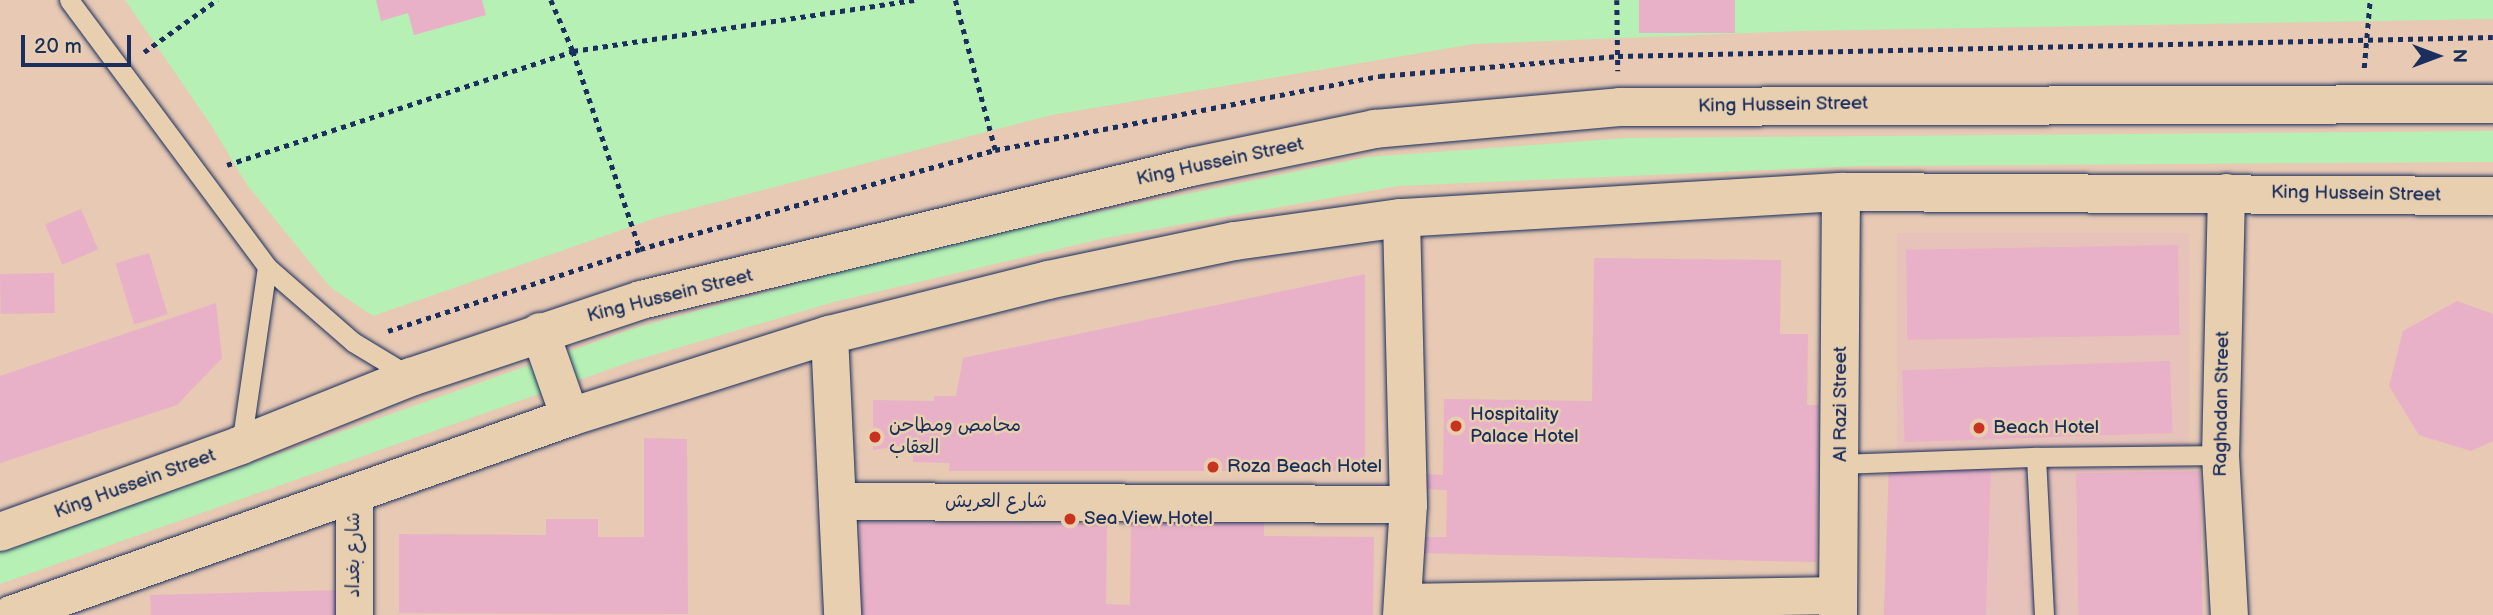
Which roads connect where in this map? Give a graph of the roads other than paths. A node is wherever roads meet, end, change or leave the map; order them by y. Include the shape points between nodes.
1 (69, 0) edge
2 (2493, 104) edge
3 (1842, 192) junction
4 (2225, 192) junction
5 (2493, 196) edge
6 (1401, 218) junction
7 (267, 267) junction
8 (540, 332) junction
9 (829, 335) junction
10 (411, 377) junction
11 (570, 417) junction
12 (242, 445) junction
13 (2220, 455) junction
14 (2036, 457) junction
15 (1841, 464) junction
16 (354, 494) junction
17 (836, 501) junction
18 (1408, 504) junction
19 (0, 532) edge
20 (1838, 605) edge
21 (1401, 609) edge
22 (11, 615) edge
23 (354, 615) edge
24 (842, 615) edge
25 (2044, 615) edge
26 (2230, 615) edge

1 - 7 lane
2 - 8 main road, King Hussein Street via 1620,107 1375,129 971,219 641,300
3 - 4 main road, King Hussein Street
3 - 6 main road, King Hussein Street
3 - 15 main road, Al Razi Street
4 - 5 main road, King Hussein Street
4 - 13 street, Raghadan Street
6 - 9 main road, King Hussein Street via 1235,241 1048,280
6 - 18 street
7 - 10 lane via 352,342
7 - 12 lane
8 - 10 main road, King Hussein Street
8 - 11 main road
9 - 11 main road, King Hussein Street
9 - 17 street
10 - 12 main road, King Hussein Street
11 - 16 main road, King Hussein Street
12 - 19 main road, King Hussein Street
13 - 14 lane
13 - 26 street, Raghadan Street
14 - 15 lane
14 - 25 lane
15 - 20 main road, Al Razi Street
16 - 22 main road, King Hussein Street
16 - 23 street, شارع بغداد
17 - 18 street, شارع العريش
17 - 24 street
18 - 21 street
20 - 21 street

